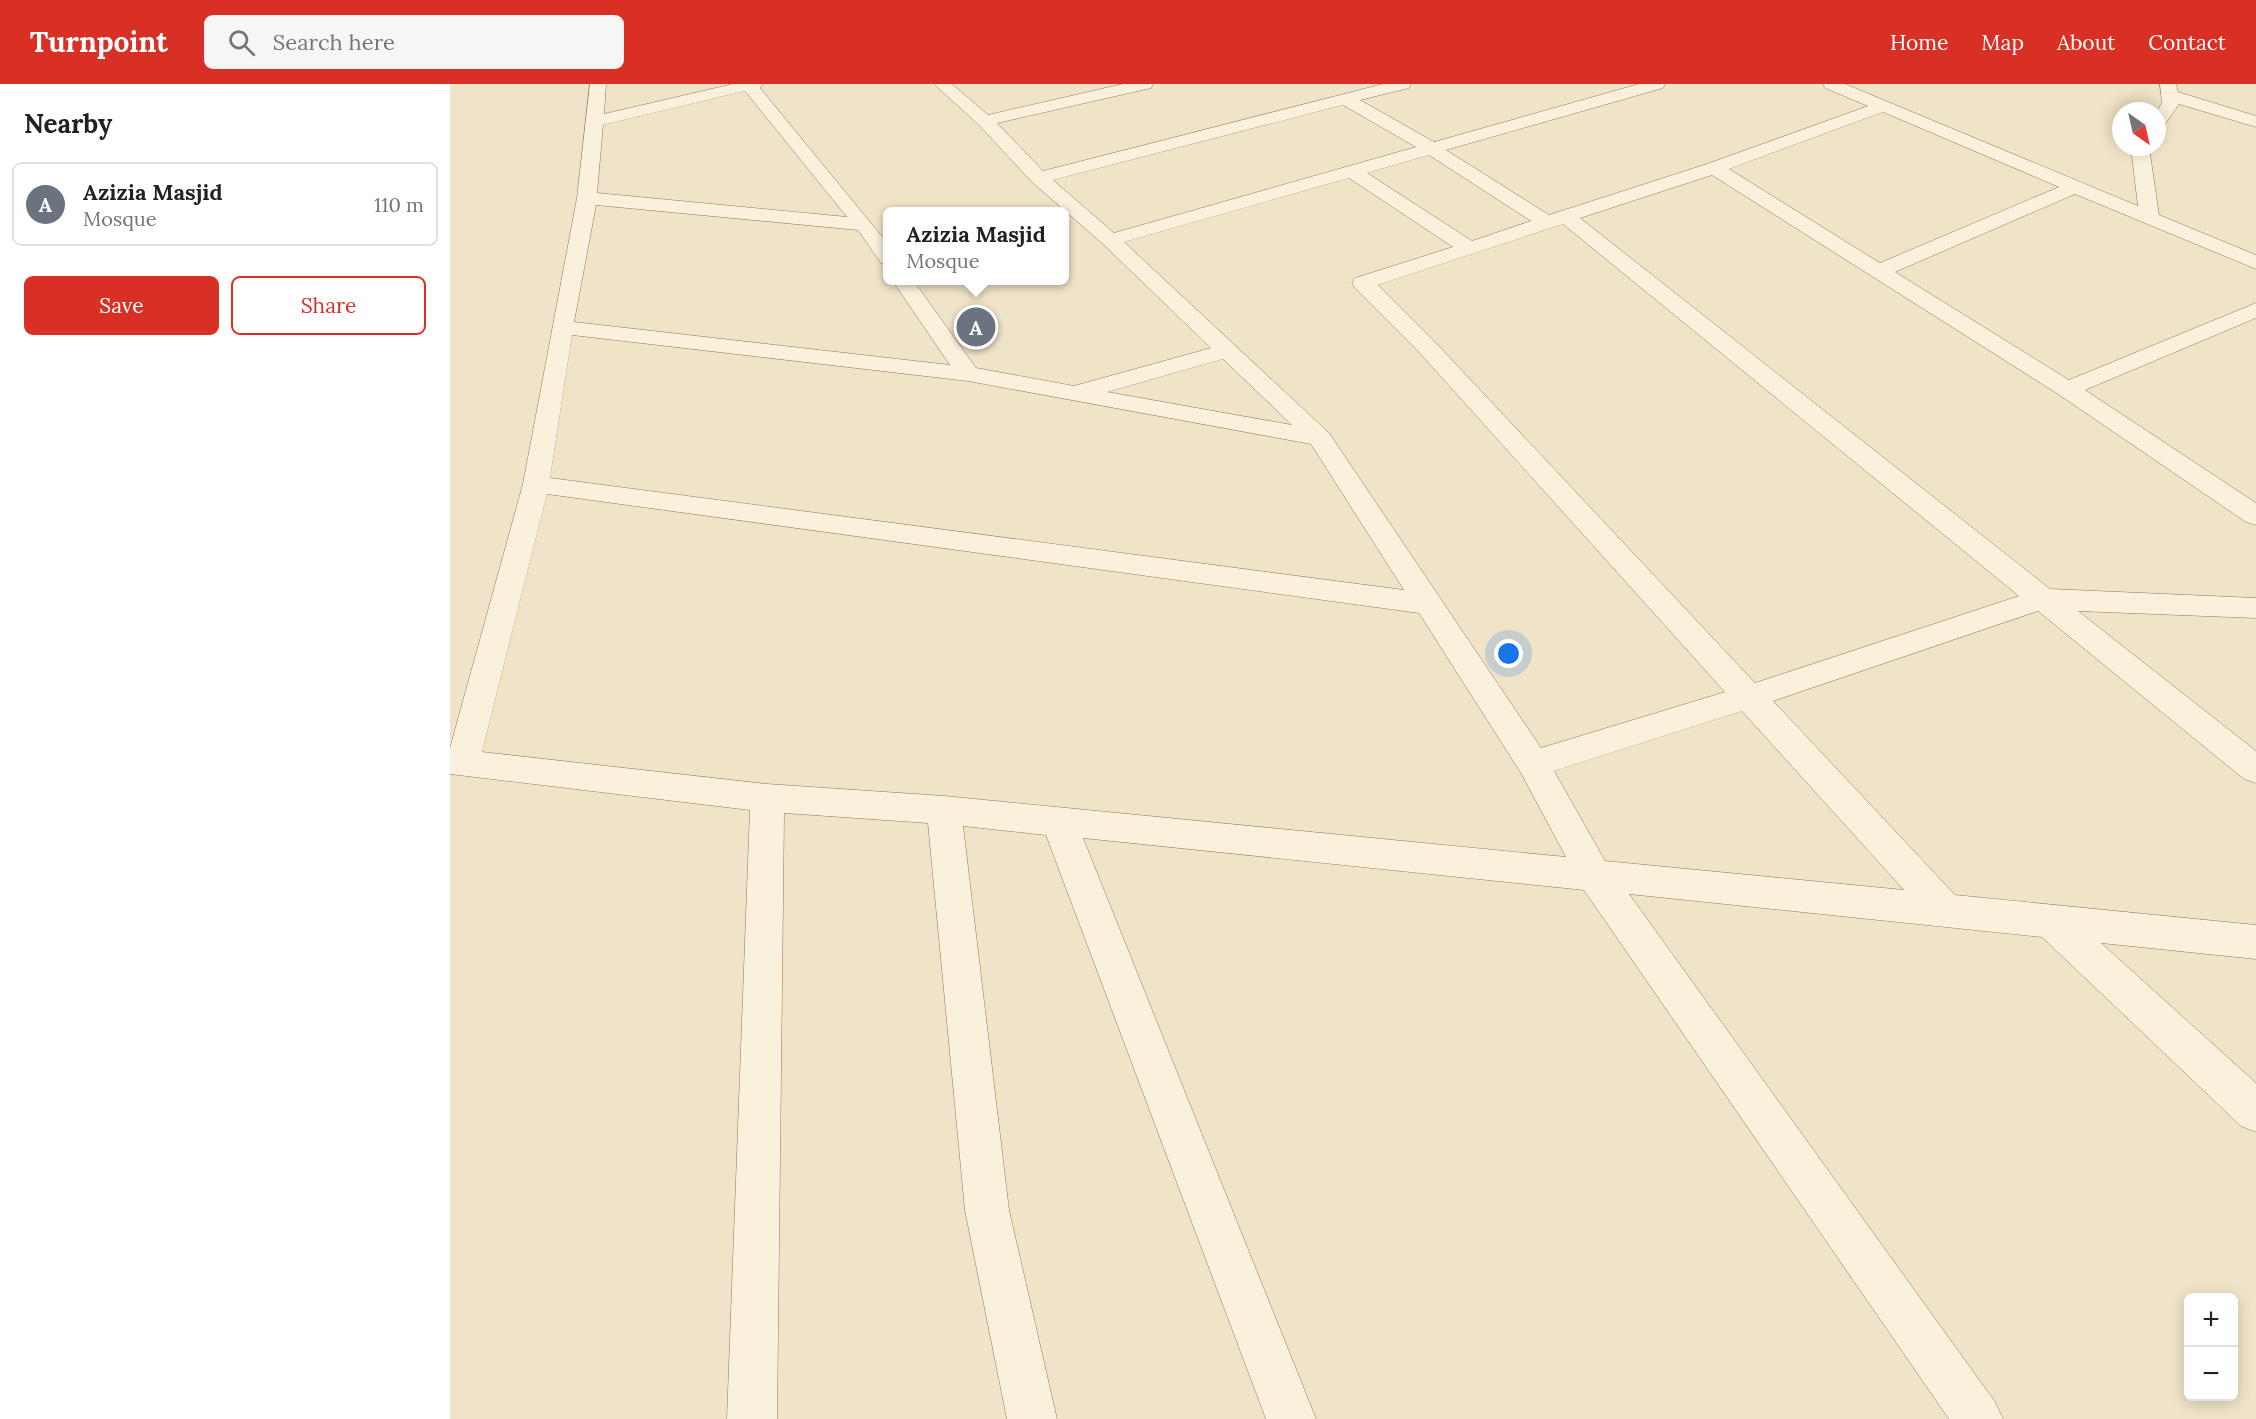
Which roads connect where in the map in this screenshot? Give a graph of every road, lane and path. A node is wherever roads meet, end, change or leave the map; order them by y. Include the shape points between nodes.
1 (598, 84) edge
2 (942, 84) edge
3 (1145, 84) edge
4 (1657, 84) edge
5 (1831, 84) edge
6 (752, 85) edge
7 (1395, 85) edge
8 (2170, 90) edge
9 (1345, 99) junction
10 (1883, 106) junction
11 (2166, 112) edge
12 (985, 121) junction
13 (593, 122) junction
14 (2256, 122) edge
15 (1431, 148) junction
16 (2141, 156) edge
17 (1714, 168) junction
18 (1351, 171) junction
19 (1039, 178) junction
20 (2077, 186) junction
21 (586, 198) junction
22 (2149, 217) junction
23 (1555, 219) junction
24 (864, 225) junction
25 (1110, 240) junction
26 (1468, 247) junction
27 (883, 252) edge
28 (2256, 263) edge
29 (1877, 272) junction
30 (906, 285) edge
31 (2256, 310) edge
32 (562, 327) junction
33 (1226, 351) junction
34 (968, 374) junction
35 (2067, 389) junction
36 (1074, 393) junction
37 (1320, 438) junction
38 (536, 484) junction
39 (2256, 516) edge
40 (2042, 598) junction
41 (1431, 604) junction
42 (2256, 608) edge
43 (1749, 697) junction
44 (456, 761) edge
45 (1533, 764) junction
46 (2256, 770) edge
47 (767, 798) junction
48 (944, 810) junction
49 (1059, 822) junction
50 (1594, 875) junction
51 (1945, 910) junction
52 (2051, 921) junction
53 (2256, 942) edge
54 (2256, 1111) edge
55 (752, 1419) edge
56 (1032, 1419) edge
57 (1291, 1419) edge
58 (1978, 1419) edge

1 - 13 street
2 - 12 street
3 - 12 street
4 - 15 street
5 - 10 street
6 - 13 street
6 - 24 street
7 - 9 street
8 - 11 street
8 - 14 street
9 - 15 street
9 - 19 street
10 - 17 street
10 - 20 street
12 - 19 street
13 - 21 street
15 - 18 street
15 - 23 street
16 - 22 street
17 - 23 street
17 - 29 street
18 - 25 street
18 - 26 street
19 - 25 street
20 - 22 street
20 - 29 street
21 - 24 street
21 - 32 street
22 - 28 street
23 - 26 street
23 - 40 street
24 - 27 street
25 - 33 street
26 - 43 street via 1363,283 1427,347
29 - 35 street
30 - 34 street
31 - 35 street
32 - 34 street
32 - 38 street
33 - 36 street
33 - 37 street
34 - 36 street
35 - 39 street
36 - 37 street
37 - 41 street
38 - 41 street
38 - 44 street
40 - 42 street
40 - 43 street
40 - 46 street
41 - 45 street
43 - 45 street
43 - 51 street
44 - 47 street
45 - 50 street
47 - 48 street
47 - 55 street
48 - 49 street
48 - 56 street via 987,1210
49 - 50 street
49 - 57 street
50 - 51 street
50 - 58 street
51 - 52 street
52 - 53 street
52 - 54 street

